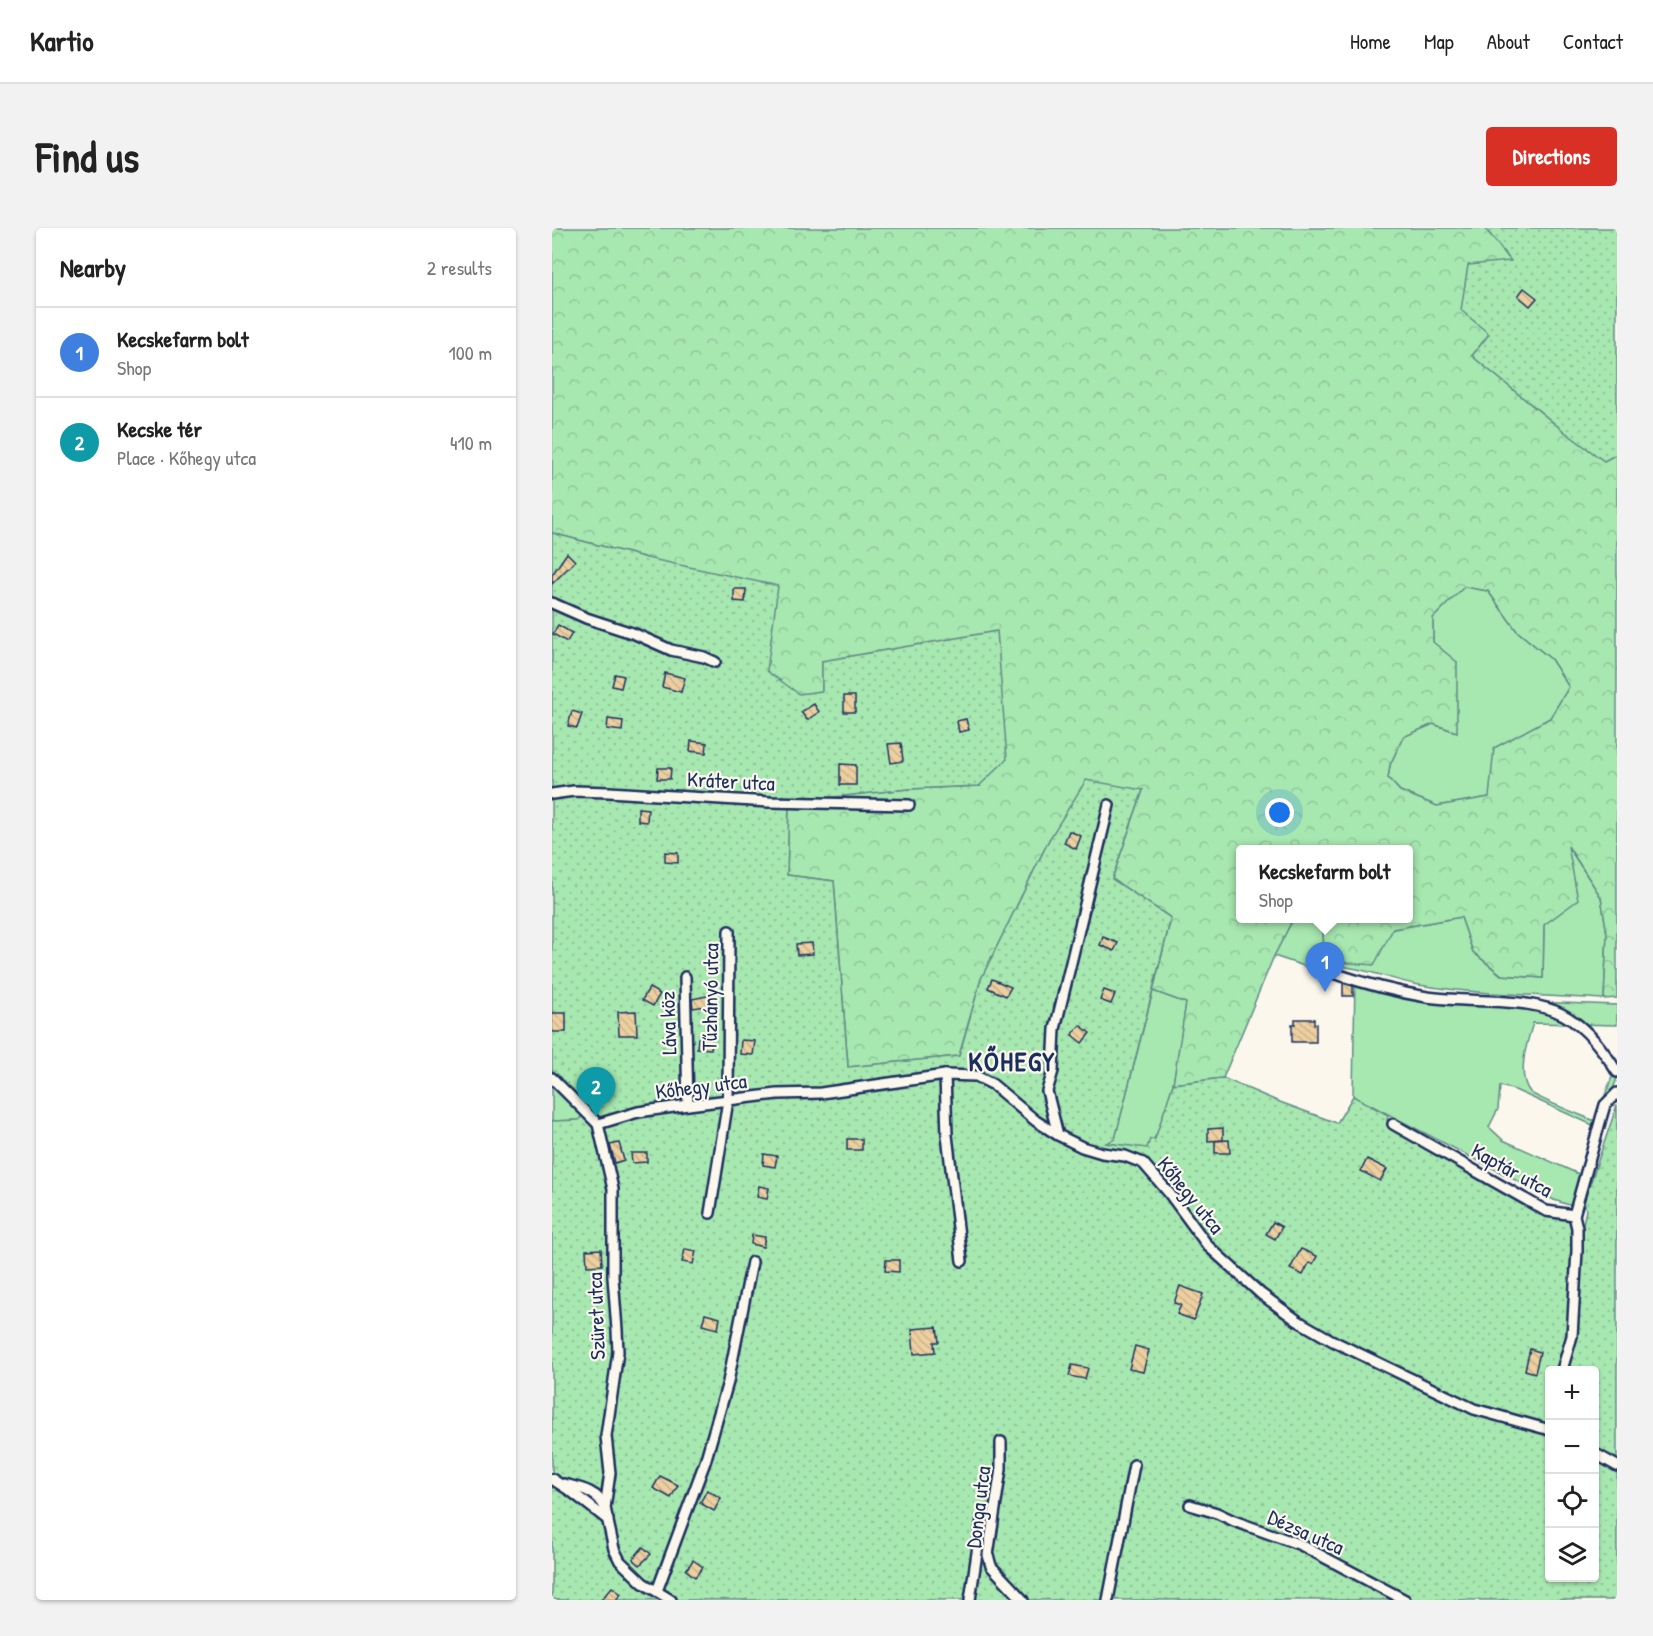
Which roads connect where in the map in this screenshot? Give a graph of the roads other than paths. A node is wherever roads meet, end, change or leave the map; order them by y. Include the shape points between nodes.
1 (552, 603) edge
2 (715, 662) dead end
3 (552, 794) edge
4 (909, 805) dead end
5 (1109, 805) dead end
6 (729, 931) dead end
7 (1333, 973) dead end
8 (685, 977) dead end
9 (1617, 1072) edge
10 (945, 1075) junction
11 (552, 1078) edge
12 (1617, 1092) edge
13 (728, 1100) junction
14 (688, 1105) junction
15 (598, 1124) junction
16 (1393, 1124) dead end
17 (1058, 1135) junction
18 (710, 1213) dead end
19 (1574, 1215) junction
20 (962, 1261) dead end
21 (752, 1262) dead end
22 (1563, 1366) edge
23 (1545, 1429) edge
24 (1001, 1442) dead end
25 (1599, 1457) edge
26 (1134, 1465) dead end
27 (1617, 1466) edge
28 (555, 1481) edge
29 (1190, 1505) dead end
30 (605, 1508) junction
31 (982, 1519) dead end
32 (608, 1520) junction
33 (984, 1542) junction
34 (657, 1591) junction
35 (671, 1600) edge
36 (970, 1600) edge
37 (1023, 1600) edge
38 (1108, 1600) edge
39 (1405, 1600) edge

1 - 2 street via 671,650
3 - 4 street, Kráter utca via 609,792 769,802
5 - 17 street via 1055,1029 1053,1071 1047,1091
6 - 13 street, Tűzhányó utca
7 - 9 street via 1427,997 1508,1003 1557,1012 1580,1027
8 - 14 street, Láva köz
10 - 13 street, Kőhegy utca via 821,1093
10 - 17 street, Kőhegy utca via 976,1076 992,1083
10 - 20 street via 947,1135
11 - 15 street
12 - 19 street via 1605,1105
13 - 14 street, Kőhegy utca
13 - 18 street, Tűzhányó utca
14 - 15 street, Kőhegy utca via 638,1112
15 - 30 street, Szüret utca via 613,1189 617,1330 617,1360 606,1436 610,1473
16 - 19 street, Kaptár utca via 1537,1206
17 - 23 street, Kőhegy utca via 1083,1147 1143,1163 1208,1246 1298,1321 1474,1409
19 - 22 street, Kaptár utca via 1577,1251 1572,1336
21 - 34 street via 728,1382
24 - 33 street, Donga utca via 1001,1469
25 - 27 street
26 - 38 street
28 - 30 street via 596,1495
28 - 32 street
29 - 39 street, Dézsa utca via 1301,1545
30 - 32 street, Szüret utca
31 - 33 street
32 - 34 street, Szüret utca via 620,1561
33 - 36 street
33 - 37 street, Donga utca via 991,1566
34 - 35 street, Szüret utca

